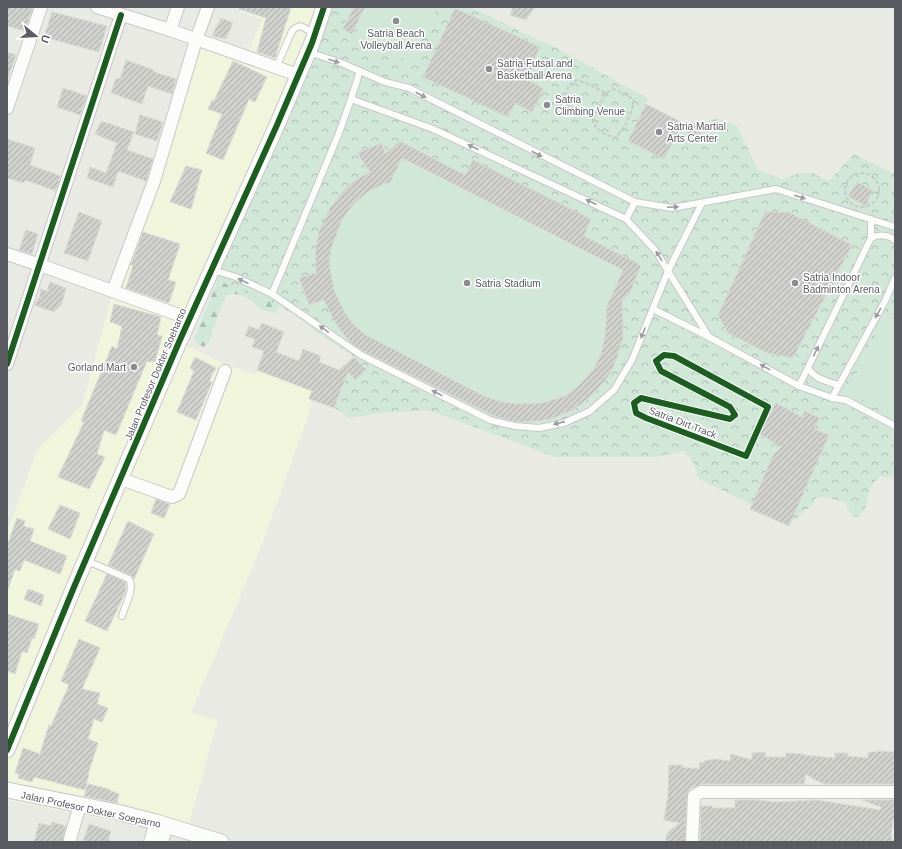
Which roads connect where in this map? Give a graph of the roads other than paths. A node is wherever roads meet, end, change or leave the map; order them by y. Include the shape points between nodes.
1 (40, 7) edge
2 (97, 7) edge
3 (178, 7) edge
4 (208, 7) edge
5 (324, 7) edge
6 (121, 15) junction
7 (170, 30) junction
8 (315, 34) junction
9 (196, 40) junction
10 (308, 52) junction
11 (276, 68) junction
12 (360, 71) junction
13 (298, 75) junction
14 (352, 100) junction
15 (7, 108) edge
16 (635, 202) junction
17 (702, 203) junction
18 (626, 219) junction
19 (871, 219) junction
20 (895, 227) edge
21 (871, 238) junction
22 (895, 240) edge
23 (7, 254) edge
24 (40, 264) junction
25 (213, 270) junction
26 (668, 271) junction
27 (895, 278) edge
28 (113, 291) junction
29 (272, 294) junction
30 (653, 309) junction
31 (190, 319) junction
32 (709, 337) junction
33 (7, 364) edge
34 (808, 368) junction
35 (225, 371) dead end
36 (838, 385) junction
37 (799, 386) junction
38 (832, 398) junction
39 (895, 426) edge
40 (121, 479) junction
41 (85, 560) junction
42 (122, 616) dead end
43 (7, 750) edge
44 (7, 790) edge
45 (895, 792) edge
46 (80, 805) junction
47 (162, 824) junction
48 (203, 839) edge
49 (70, 842) edge
50 (150, 842) edge
51 (162, 842) edge
52 (221, 842) edge
53 (692, 842) edge

1 - 15 street
2 - 6 street
3 - 7 street
4 - 9 street
5 - 8 street, Jalan Profesor Dokter Soeharso
6 - 7 street
6 - 24 street
7 - 9 street
8 - 10 street, Jalan Profesor Dokter Soeharso
8 - 11 lane via 301,26 295,28
9 - 11 street
9 - 28 street via 154,181
10 -> 12 lane
10 - 13 street, Jalan Profesor Dokter Soeharso
11 - 13 street
12 - 14 lane
12 -> 16 lane via 385,82 409,88
13 - 25 street, Jalan Profesor Dokter Soeharso
18 -> 14 lane via 433,129
14 - 29 lane
16 -> 17 lane via 672,208
16 - 18 lane
17 -> 19 lane via 776,189
17 - 26 lane
26 -> 18 lane via 655,250
19 - 20 lane
19 - 21 lane
21 - 22 lane via 884,236
34 -> 21 lane
23 - 24 street
24 - 28 street
24 - 33 street
29 -> 25 lane via 236,277
25 - 31 street, Jalan Profesor Dokter Soeharso
26 - 30 lane
26 - 32 lane
27 -> 36 lane
28 - 31 street
30 -> 29 lane via 632,360 614,390 590,411 564,423 539,428 490,420 361,355
30 - 32 lane
31 - 40 street, Jalan Profesor Dokter Soeharso
37 -> 32 lane
34 - 36 lane via 818,378
34 - 37 lane
35 - 40 street via 179,494 172,497
36 - 38 lane
37 - 38 lane
38 - 39 lane via 846,400
40 - 41 street, Jalan Profesor Dokter Soeharso
41 - 42 lane via 128,579 131,583 132,588
41 - 43 street, Jalan Profesor Dokter Soeharso
44 - 46 street, Jalan Profesor Dokter Soeparno
45 - 53 street via 701,792 694,796
46 - 47 street, Jalan Profesor Dokter Soeparno
46 - 49 street
47 - 48 street, Jalan Profesor Dokter Soeparno
47 - 50 street
47 - 51 street
48 - 52 street, Jalan Profesor Dokter Soeparno

